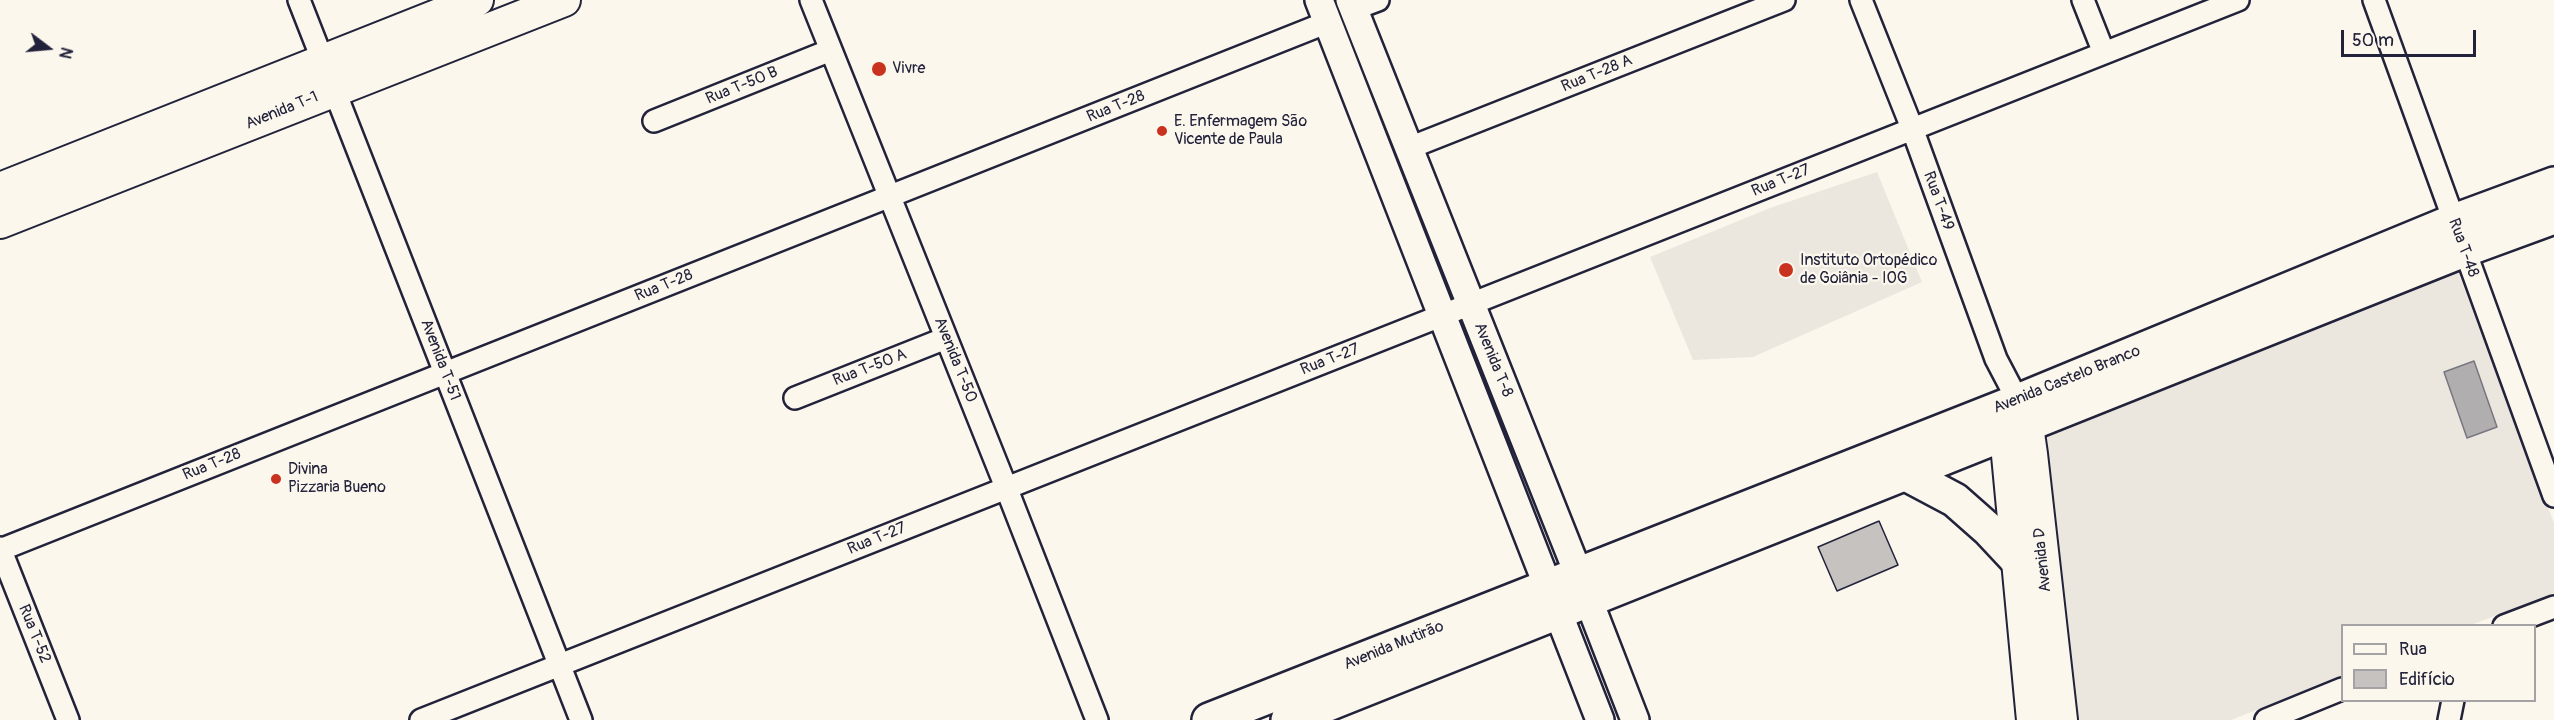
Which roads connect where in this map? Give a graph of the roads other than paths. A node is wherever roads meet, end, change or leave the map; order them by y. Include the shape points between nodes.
1 (299, 0) edge
2 (477, 0) edge
3 (564, 0) edge
4 (811, 0) edge
5 (1784, 0) edge
6 (1861, 0) edge
7 (2083, 0) edge
8 (2238, 0) edge
9 (2374, 0) edge
10 (1361, 3) edge
11 (1323, 11) edge
12 (831, 50) junction
13 (2104, 53) junction
14 (323, 61) junction
15 (334, 91) junction
16 (654, 122) dead end
17 (1912, 128) junction
18 (1410, 148) junction
19 (2554, 184) edge
20 (0, 189) edge
21 (888, 197) junction
22 (2554, 217) edge
23 (0, 222) edge
24 (2459, 236) junction
25 (1472, 305) junction
26 (1443, 316) junction
27 (946, 338) junction
28 (445, 373) junction
29 (795, 398) dead end
30 (2013, 417) junction
31 (1906, 474) junction
32 (1006, 487) junction
33 (2554, 496) edge
34 (0, 549) edge
35 (2018, 561) junction
36 (1584, 587) junction
37 (1553, 598) junction
38 (2554, 607) edge
39 (2509, 624) edge
40 (559, 665) junction
41 (2341, 690) edge
42 (2453, 702) edge
43 (68, 720) edge
44 (421, 720) edge
45 (581, 720) edge
46 (1096, 720) edge
47 (1209, 720) edge
48 (1288, 720) edge
49 (1600, 720) edge
50 (1635, 720) edge
51 (2033, 720) edge
52 (2061, 720) edge
53 (2266, 720) edge
54 (2449, 720) edge

1 - 14 street, Avenida T-51
2 - 14 main road, Avenida T-1
3 - 15 main road, Avenida T-1
4 - 12 street, Avenida T-50
5 - 18 street, Rua T-28 A
6 - 17 street, Rua T-49
7 - 13 street
8 - 13 street, Rua T-27
9 - 24 street, Rua T-48
10 - 18 street, Avenida T-8
11 - 21 street, Rua T-28
11 - 26 street, Avenida T-8
12 - 16 street, Rua T-50 B
12 - 21 street, Avenida T-50
13 - 17 street, Rua T-27
14 - 15 street, Avenida T-51
14 - 20 main road, Avenida T-1
15 - 23 main road, Avenida T-1
15 - 28 street, Avenida T-51
17 - 25 street, Rua T-27
17 - 30 street, Rua T-49 via 1996,359
18 - 25 street, Avenida T-8
19 - 24 main road, Avenida Castelo Branco
21 - 27 street, Avenida T-50
21 - 28 street, Rua T-28
22 - 24 main road, Avenida Castelo Branco
24 - 30 main road, Avenida Castelo Branco
24 - 33 street, Rua T-48
25 - 26 street, Rua T-27
25 - 36 street, Avenida T-8
26 - 32 street, Rua T-27
26 - 37 street, Avenida T-8
27 - 29 street, Rua T-50 A
27 - 32 street, Avenida T-50
28 - 34 street, Rua T-28
28 - 40 street, Avenida T-51
30 - 31 main road, Avenida Castelo Branco
30 - 35 main road, Avenida D
30 - 36 main road, Avenida Castelo Branco
30 - 52 main road, Avenida D
31 - 35 main road via 1955,500
31 - 36 main road, Avenida Castelo Branco
32 - 40 street, Rua T-27
32 - 46 street, Avenida T-50
34 - 43 street, Rua T-52
35 - 51 main road, Avenida D
36 - 37 main road, Avenida Mutirão
36 - 50 street, Avenida T-8
37 - 47 main road, Avenida Mutirão
37 - 48 main road, Avenida Mutirão
37 - 49 street, Avenida T-8
38 - 39 street
40 - 44 street, Rua T-27
40 - 45 street, Avenida T-51
41 - 53 street
42 - 54 street

